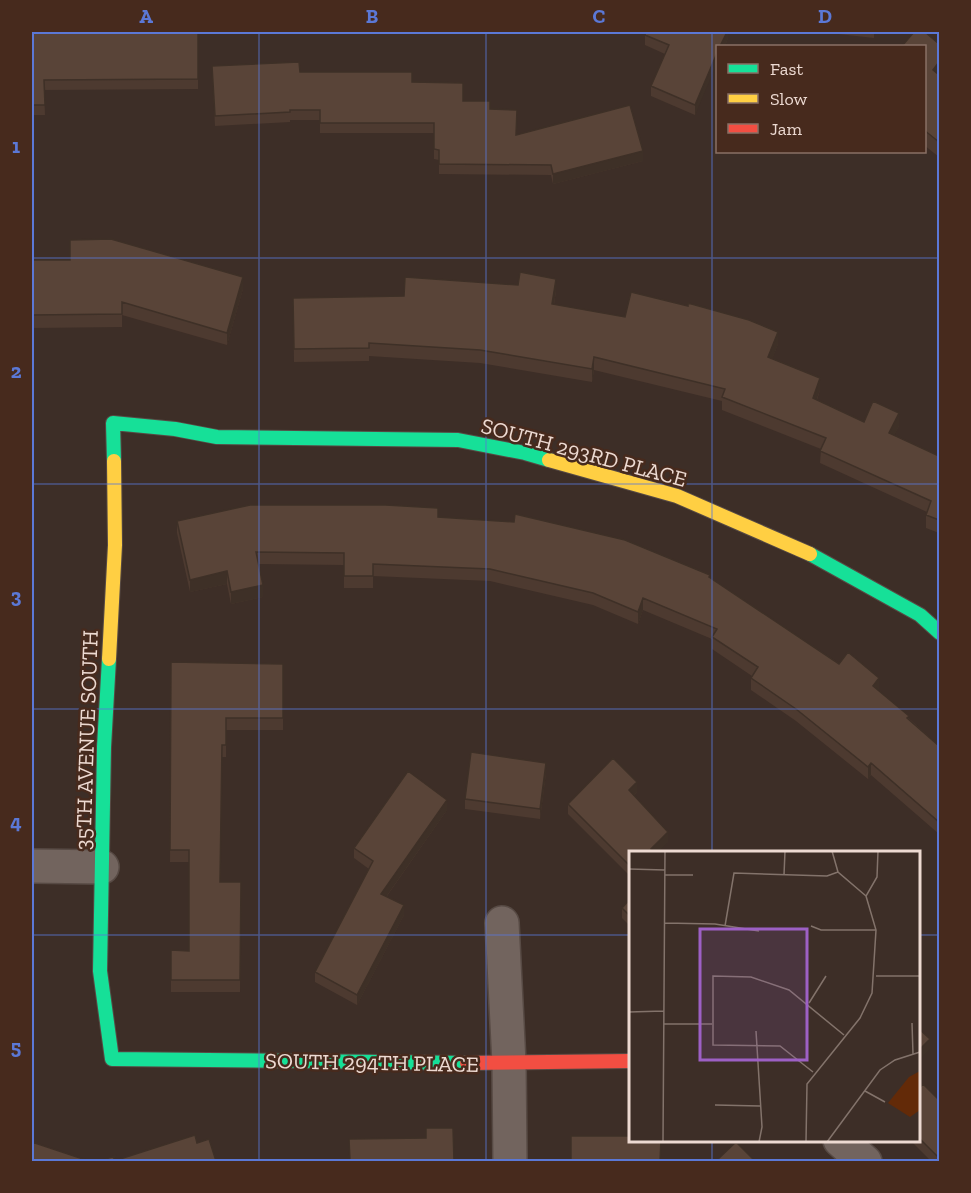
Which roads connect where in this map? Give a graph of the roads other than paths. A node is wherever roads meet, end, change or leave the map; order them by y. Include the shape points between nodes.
1 (113, 423) joint
2 (939, 633) edge
3 (32, 866) edge
4 (102, 867) junction
5 (502, 923) dead end
6 (112, 1059) joint
7 (629, 1061) edge
8 (509, 1063) junction
9 (842, 1142) edge
10 (510, 1161) edge
11 (865, 1161) edge

1 - 2 street, SOUTH 293RD PLACE via 217,437 458,440 525,453 677,496 808,554 920,615
1 - 4 street, 35TH AVENUE SOUTH via 115,545
3 - 4 street
4 - 6 street, 35TH AVENUE SOUTH via 100,971
5 - 8 street
6 - 8 street, SOUTH 294TH PLACE
7 - 8 street, SOUTH 294TH PLACE
8 - 10 street
9 - 11 street

